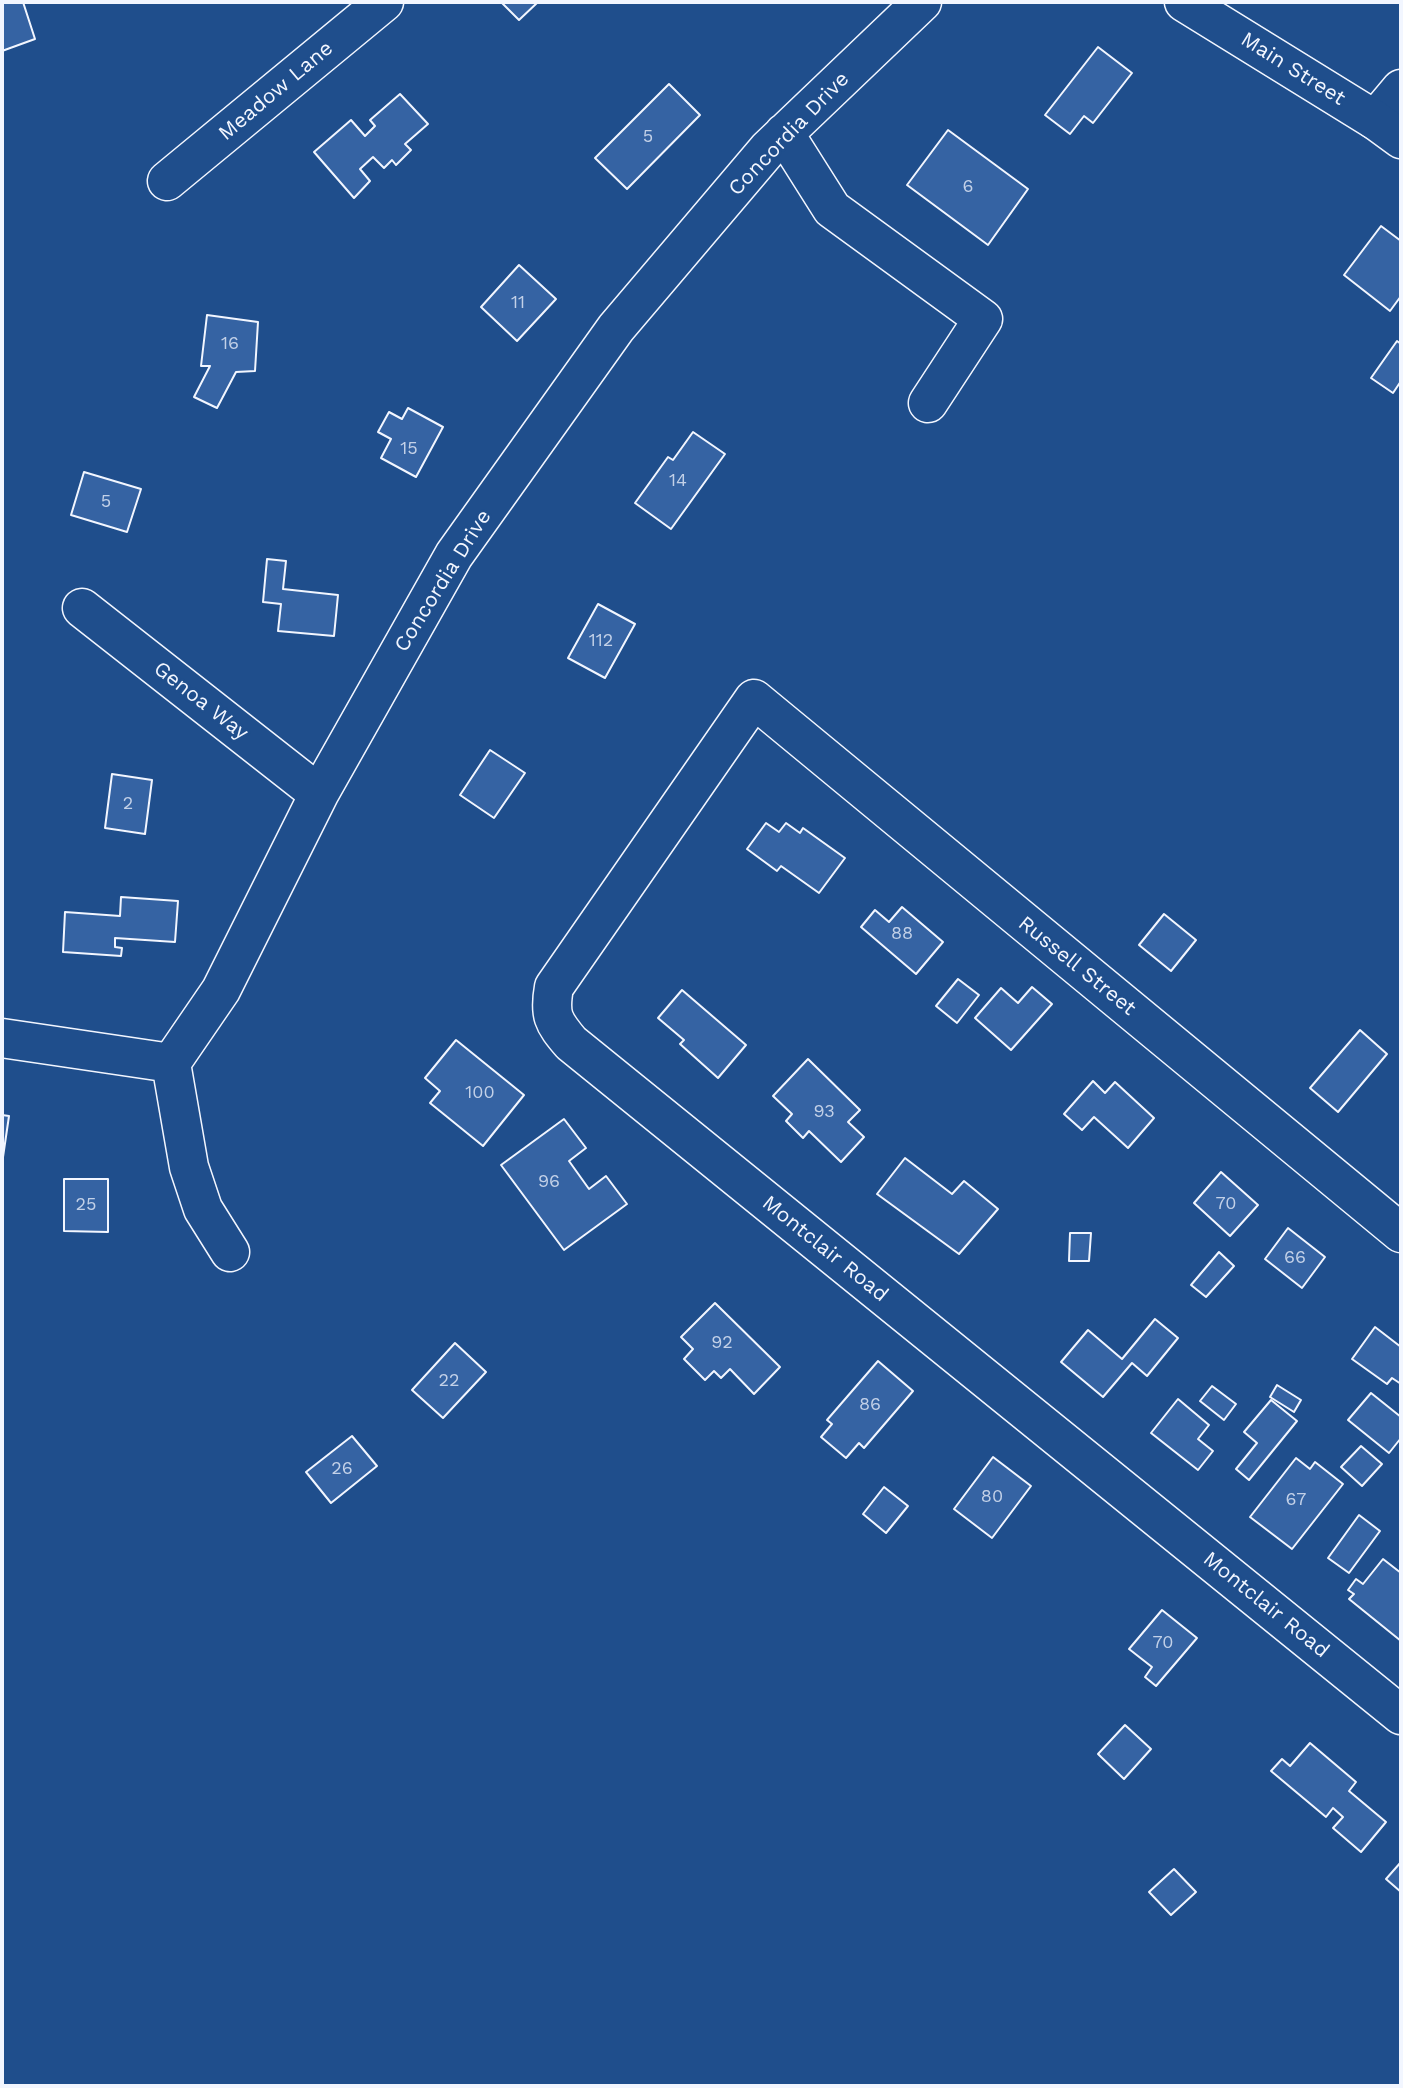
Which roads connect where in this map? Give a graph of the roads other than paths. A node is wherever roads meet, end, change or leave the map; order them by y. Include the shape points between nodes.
1 (384, 2) edge
2 (922, 2) edge
3 (1184, 2) edge
4 (1401, 89) edge
5 (1388, 129) edge
6 (784, 133) junction
7 (167, 181) dead end
8 (928, 403) dead end
9 (82, 608) dead end
10 (754, 699) joint
11 (319, 794) junction
12 (2, 1038) edge
13 (171, 1063) junction
14 (1401, 1233) edge
15 (230, 1252) dead end
16 (1401, 1714) edge

1 - 7 main road, Meadow Lane
2 - 6 main road, Concordia Drive
3 - 5 main road, Main Street
4 - 5 main road
6 - 8 main road via 832,209 983,320
6 - 11 main road, Concordia Drive via 616,328 454,555
9 - 11 main road, Genoa Way
10 - 14 main road, Russell Street
10 - 16 main road, Montclair Road via 564,969 550,1009 556,1026 571,1043
11 - 13 main road, Concordia Drive via 221,990
12 - 13 main road
13 - 15 main road via 189,1167 203,1209

